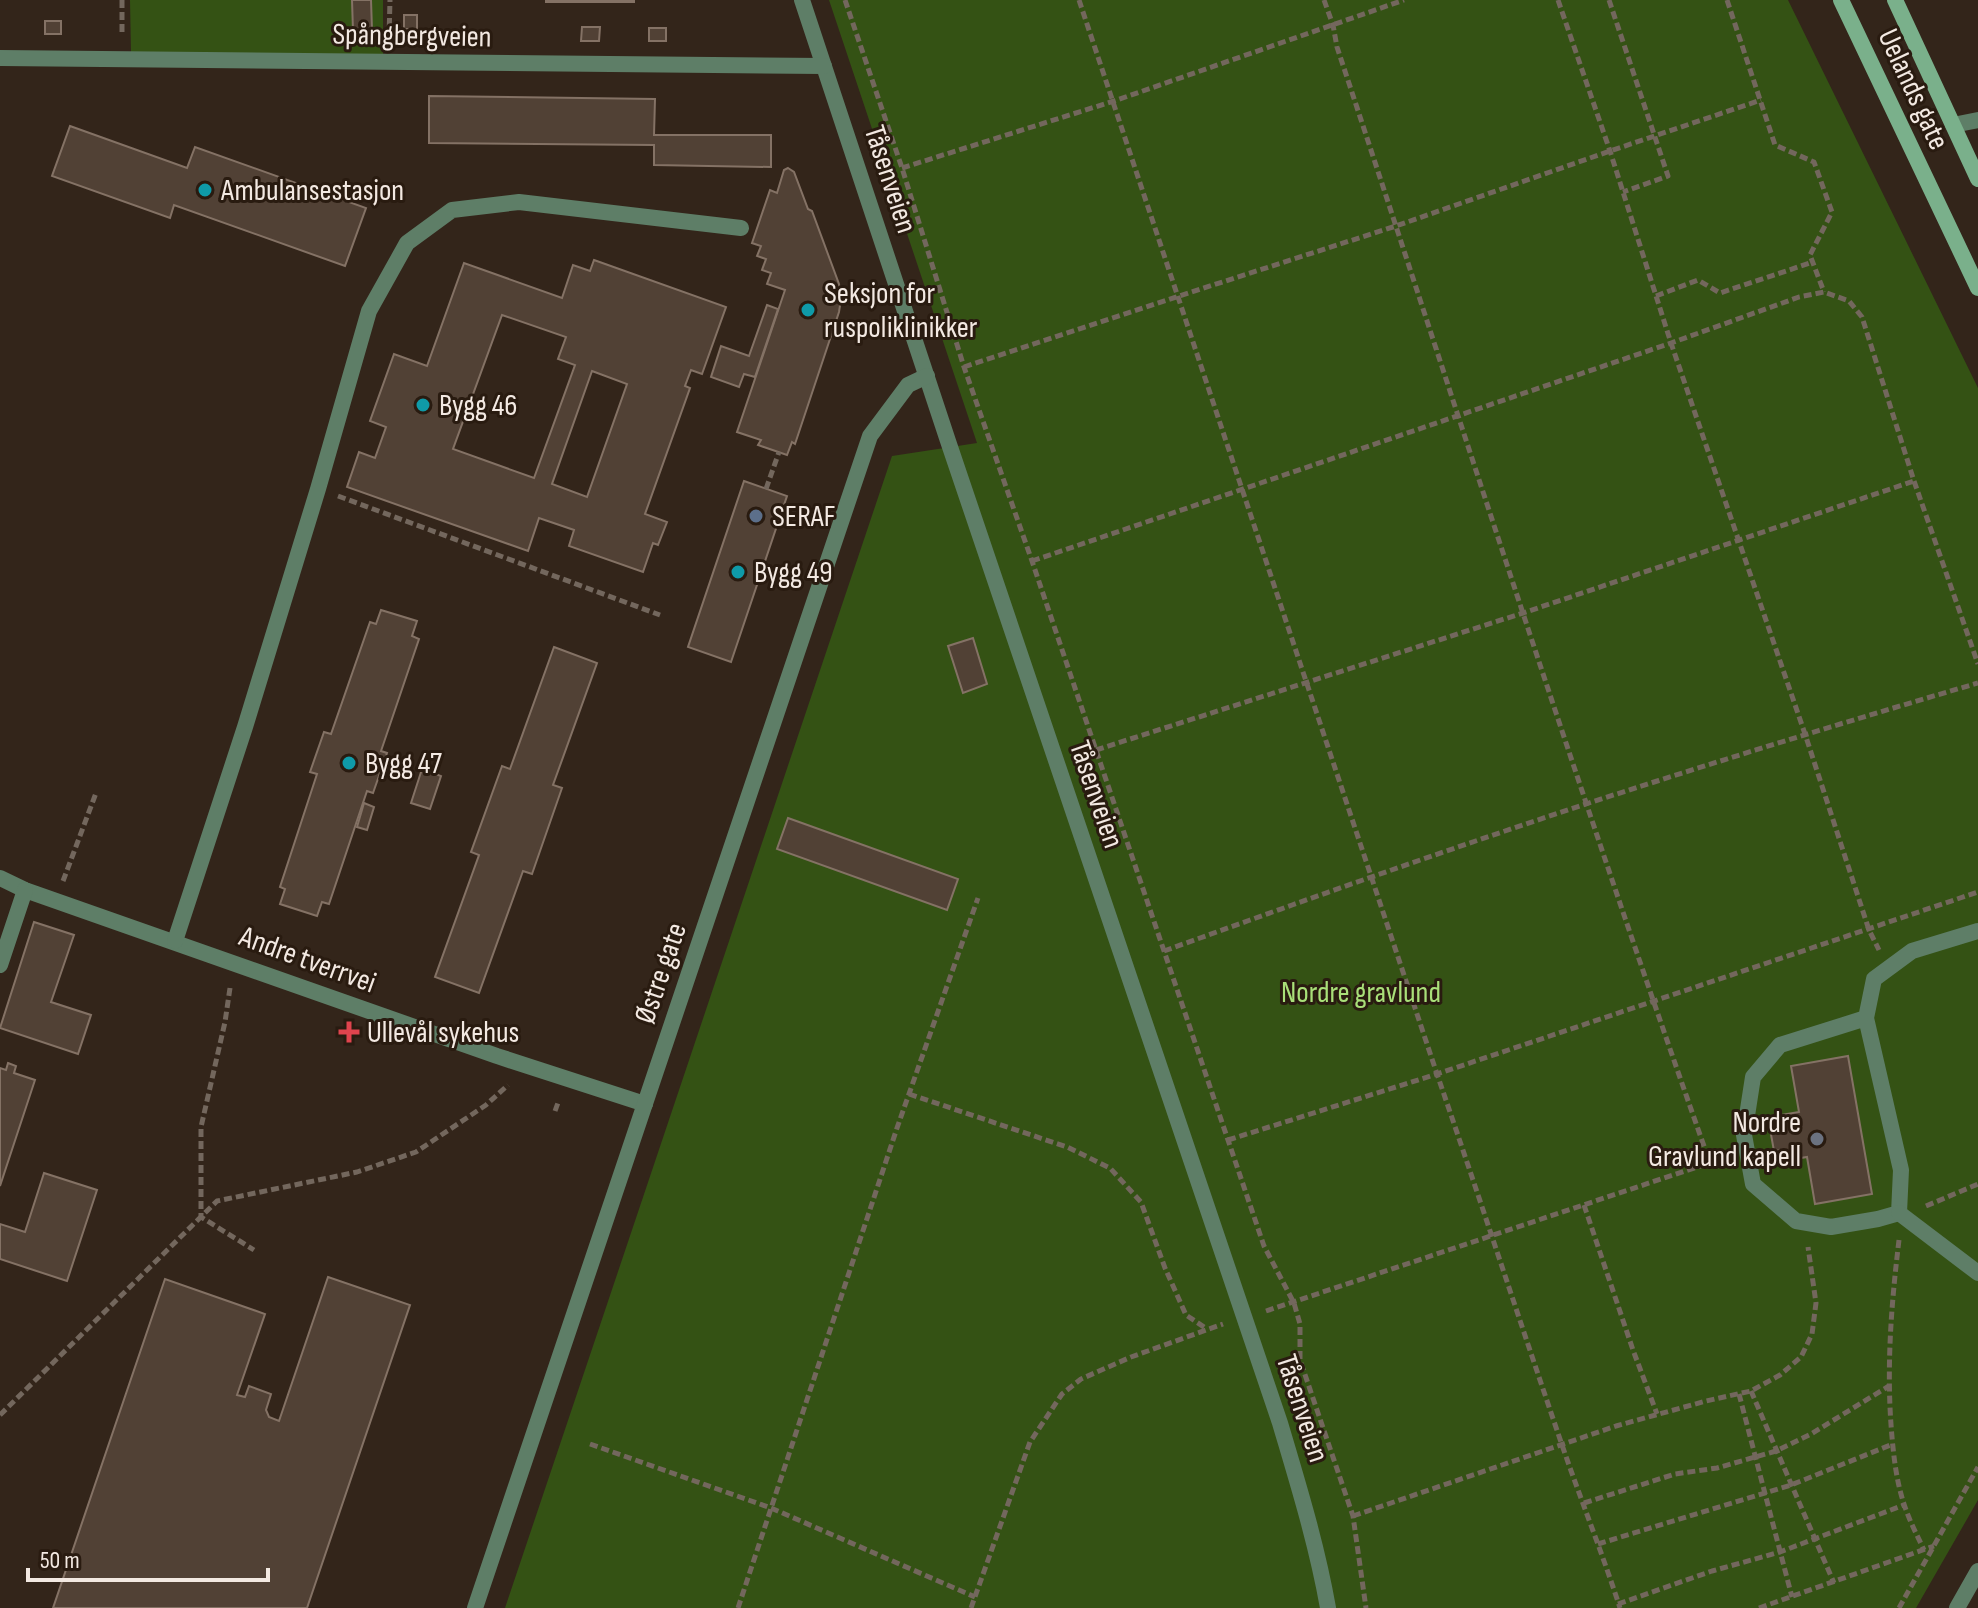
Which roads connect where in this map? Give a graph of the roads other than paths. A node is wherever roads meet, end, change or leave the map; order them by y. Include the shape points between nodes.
1 (802, 0) edge
2 (1841, 0) edge
3 (1895, 0) edge
4 (0, 58) edge
5 (824, 66) junction
6 (1978, 120) edge
7 (1953, 125) junction
8 (1978, 179) edge
9 (741, 228) dead end
10 (1978, 288) edge
11 (927, 376) junction
12 (0, 878) edge
13 (25, 890) junction
14 (1978, 931) edge
15 (175, 941) junction
16 (0, 965) edge
17 (1866, 1018) junction
18 (645, 1104) junction
19 (1903, 1217) junction
20 (1978, 1273) edge
21 (1978, 1571) edge
22 (475, 1608) edge
23 (1328, 1608) edge
24 (1957, 1608) edge

1 - 5 street, Tåsenveien
2 - 10 main road, Uelands gate
3 - 7 main road, Uelands gate
4 - 5 street, Spångbergveien
5 - 11 street, Tåsenveien
6 - 7 street
7 - 8 main road, Uelands gate
9 - 15 street via 519,202 452,210 407,243 369,311
11 - 18 street, Østre gate via 908,385 870,436
11 - 23 street, Tåsenveien via 1280,1423 1309,1517
12 - 13 street, Andre tverrvei
13 - 15 street, Andre tverrvei
13 - 16 street
14 - 17 street via 1912,951 1874,979
15 - 18 street, Andre tverrvei
17 - 19 street via 1901,1170
17 - 19 street via 1780,1045 1753,1077 1744,1135 1747,1152 1753,1184 1796,1221 1831,1227
18 - 22 street, Østre gate
19 - 20 street
21 - 24 street

